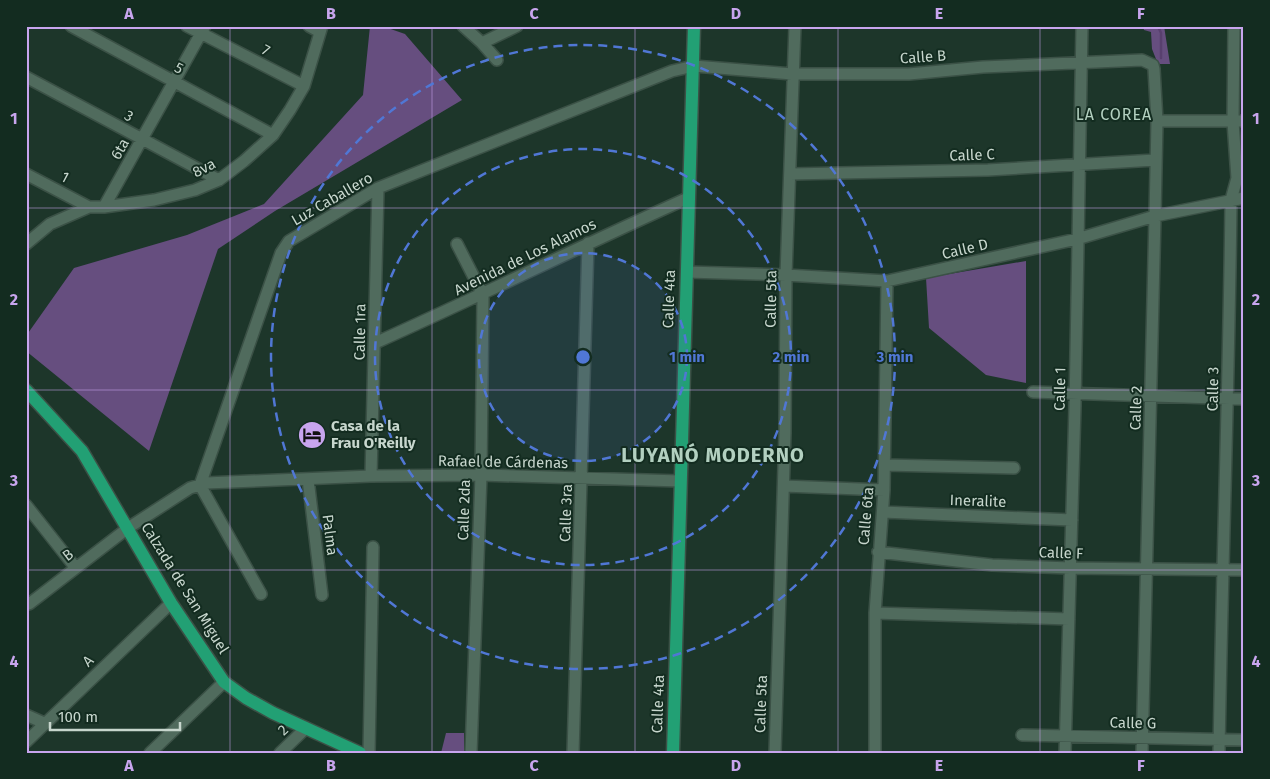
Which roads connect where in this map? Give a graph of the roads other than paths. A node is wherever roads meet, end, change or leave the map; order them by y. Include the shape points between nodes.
1 (71, 26) edge
2 (187, 26) edge
3 (309, 26) edge
4 (463, 26) edge
5 (517, 26) edge
6 (694, 26) edge
7 (795, 26) edge
8 (1082, 26) edge
9 (1234, 26) edge
10 (321, 29) edge
11 (203, 30) edge
12 (482, 43) junction
13 (498, 60) dead end
14 (1080, 63) junction
15 (1152, 65) joint
16 (694, 66) junction
17 (792, 74) junction
18 (26, 76) edge
19 (174, 82) junction
20 (304, 86) junction
21 (1156, 121) junction
22 (1238, 121) edge
23 (272, 135) junction
24 (142, 140) junction
25 (1155, 160) junction
26 (1079, 164) junction
27 (26, 174) edge
28 (790, 174) junction
29 (1237, 178) junction
30 (219, 180) junction
31 (378, 188) junction
32 (1244, 189) edge
33 (688, 198) junction
34 (1244, 198) edge
35 (1231, 200) junction
36 (89, 207) junction
37 (104, 207) junction
38 (1155, 216) junction
39 (1077, 238) junction
40 (588, 243) junction
41 (26, 244) edge
42 (457, 244) dead end
43 (687, 272) junction
44 (786, 275) junction
45 (887, 281) junction
46 (484, 295) junction
47 (375, 343) junction
48 (26, 390) edge
49 (1032, 392) dead end
50 (1074, 394) junction
51 (1152, 397) junction
52 (1228, 399) junction
53 (1244, 399) edge
54 (885, 464) junction
55 (1014, 468) dead end
56 (481, 475) junction
57 (371, 476) junction
58 (308, 478) junction
59 (582, 479) junction
60 (680, 481) junction
61 (200, 485) junction
62 (784, 486) junction
63 (884, 490) junction
64 (26, 505) edge
65 (883, 512) junction
66 (1072, 520) junction
67 (128, 528) junction
68 (374, 547) dead end
69 (878, 552) junction
70 (76, 567) junction
71 (1070, 568) junction
72 (1146, 570) junction
73 (1222, 570) junction
74 (1244, 570) edge
75 (262, 594) dead end
76 (322, 595) dead end
77 (172, 603) junction
78 (26, 604) edge
79 (875, 612) junction
80 (1069, 619) junction
81 (224, 682) junction
82 (26, 715) edge
83 (44, 723) junction
84 (306, 728) junction
85 (1022, 735) dead end
86 (1066, 736) junction
87 (1143, 738) junction
88 (1219, 740) junction
89 (1244, 740) edge
90 (26, 742) edge
91 (150, 753) edge
92 (280, 753) edge
93 (360, 753) edge
94 (369, 753) edge
95 (471, 753) edge
96 (573, 753) edge
97 (673, 753) edge
98 (775, 753) edge
99 (875, 753) edge
100 (1065, 753) edge
101 (1142, 753) edge
102 (1219, 753) edge

1 - 19 street, 5
2 - 11 street, 7
3 - 10 street
4 - 12 street
5 - 12 street
6 - 16 main road, Calle 4ta
7 - 17 street, Calle 5ta
8 - 14 street, Calle 1
9 - 22 street, Calle 3
10 - 20 street, 8va
11 - 19 street, 6ta
11 - 20 street, 7
12 - 13 street
14 - 15 street, Calle B via 1137,60
14 - 17 street, Calle B via 909,74
14 - 26 street, Calle 1
15 - 21 street, Calle 2
16 - 17 street, Calle B
16 - 31 street, Luz Caballero via 672,71
16 - 33 main road, Calle 4ta
17 - 28 street, Calle 5ta
18 - 24 street, 3
19 - 23 street, 5
19 - 24 street, 6ta
20 - 23 street, 8va
21 - 22 street
21 - 25 street, Calle 2
22 - 29 street, Calle 3
23 - 30 street, 8va
24 - 30 street, 3
24 - 37 street, 6ta
25 - 26 street, Calle C
25 - 38 street, Calle 2
26 - 28 street, Calle C via 978,170
26 - 39 street, Calle 1
27 - 36 street, 1
28 - 44 street, Calle 5ta
29 - 32 street
29 - 35 street, Calle 3
30 - 37 street, 8va via 154,200
31 - 47 street, Calle 1ra
31 - 61 street, Luz Caballero via 289,241 281,253
33 - 40 street, Avenida de Los Alamos
33 - 43 main road, Calle 4ta
34 - 35 street, Calle D
35 - 38 street, Calle D
35 - 52 street, Calle 3
36 - 37 street, 8va
36 - 41 street, 8va via 50,224
38 - 39 street, Calle D
38 - 51 street, Calle 2
39 - 45 street, Calle D
39 - 50 street, Calle 1
40 - 46 street, Avenida de Los Alamos
40 - 59 street, Calle 3ra
42 - 46 street, Calle 2da
43 - 44 street, Calle D
43 - 60 main road, Calle 4ta
44 - 45 street, Calle D
44 - 62 street, Calle 5ta
45 - 54 street, Calle 6ta
46 - 47 street, Avenida de Los Alamos
46 - 56 street, Calle 2da
47 - 57 street, Calle 1ra
48 - 67 main road, Calzada de San Miguel via 82,451
49 - 50 street
50 - 51 street
50 - 66 street, Calle 1
51 - 52 street
51 - 72 street, Calle 2
52 - 53 street
52 - 73 street, Calle 3
54 - 55 street
54 - 63 street, Calle 6ta
56 - 57 street, Rafael de Cárdenas
56 - 59 street, Rafael de Cárdenas
56 - 95 street, Calle 2da
57 - 58 street, Rafael de Cárdenas
58 - 61 street, Rafael de Cárdenas
58 - 76 street, Palma
59 - 60 street, Rafael de Cárdenas
59 - 96 street, Calle 3ra
60 - 97 main road, Calle 4ta
61 - 67 street, Rafael de Cárdenas
61 - 75 street
62 - 63 street
62 - 98 street, Calle 5ta
63 - 65 street, Calle 6ta
64 - 70 street
65 - 66 street, Ineralite
65 - 69 street, Calle 6ta
66 - 71 street, Calle 1
67 - 70 street, B
67 - 77 main road, Calzada de San Miguel
68 - 94 street
69 - 71 street, Calle F via 992,565
69 - 79 street, Calle 6ta
70 - 78 street, B
71 - 72 street, Calle F
71 - 80 street, Calle 1
72 - 73 street, Calle F
72 - 87 street, Calle 2
73 - 74 street, Calle F
73 - 88 street, Calle 3
77 - 81 main road, Calzada de San Miguel
77 - 83 street, A
79 - 80 street
79 - 99 street, Calle 6ta
80 - 86 street, Calle 1
81 - 84 main road, Calzada de San Miguel via 273,714
81 - 91 street
82 - 83 street
83 - 90 street, A
84 - 92 street, 2
84 - 93 main road, Calzada de San Miguel
85 - 86 street, Calle G
86 - 87 street, Calle G
86 - 100 street, Calle 1
87 - 88 street, Calle G
87 - 101 street, Calle 2
88 - 89 street, Calle G
88 - 102 street, Calle 3

